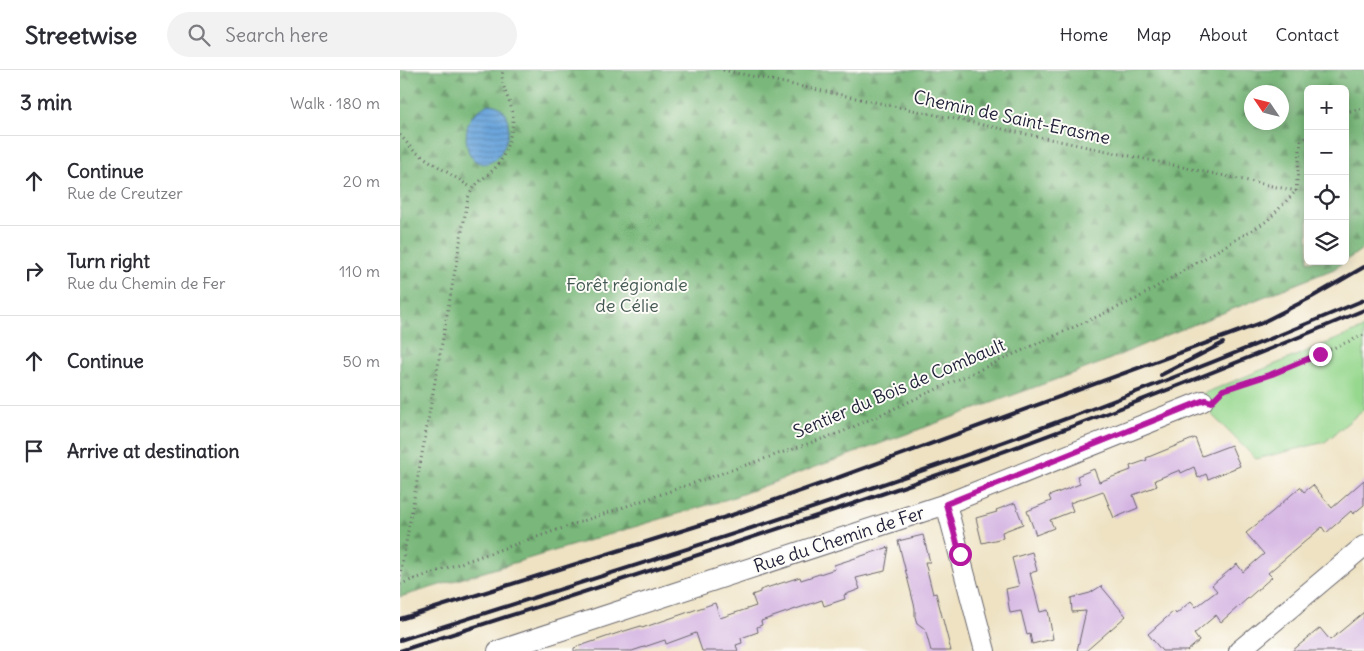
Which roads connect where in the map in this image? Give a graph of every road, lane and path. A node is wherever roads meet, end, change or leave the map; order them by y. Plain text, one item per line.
1 (503, 70) edge
2 (723, 70) edge
3 (1364, 108) edge
4 (1349, 111) edge
5 (400, 135) edge
6 (1304, 139) edge
7 (472, 188) junction
8 (1296, 191) junction
9 (1364, 335) edge
10 (1202, 401) joint
11 (946, 504) junction
12 (1364, 546) edge
13 (400, 576) edge
14 (400, 584) edge
15 (498, 651) edge
16 (984, 651) edge
17 (1239, 651) edge

1 - 7 path
2 - 8 path, Chemin de Saint-Erasme
3 - 4 path
5 - 7 path
6 - 8 path
7 - 13 path
8 - 14 path, Sentier du Bois de Combault
9 - 10 path
10 - 11 street, Rue du Chemin de Fer
11 - 15 street, Rue du Chemin de Fer
11 - 16 street
12 - 17 street

